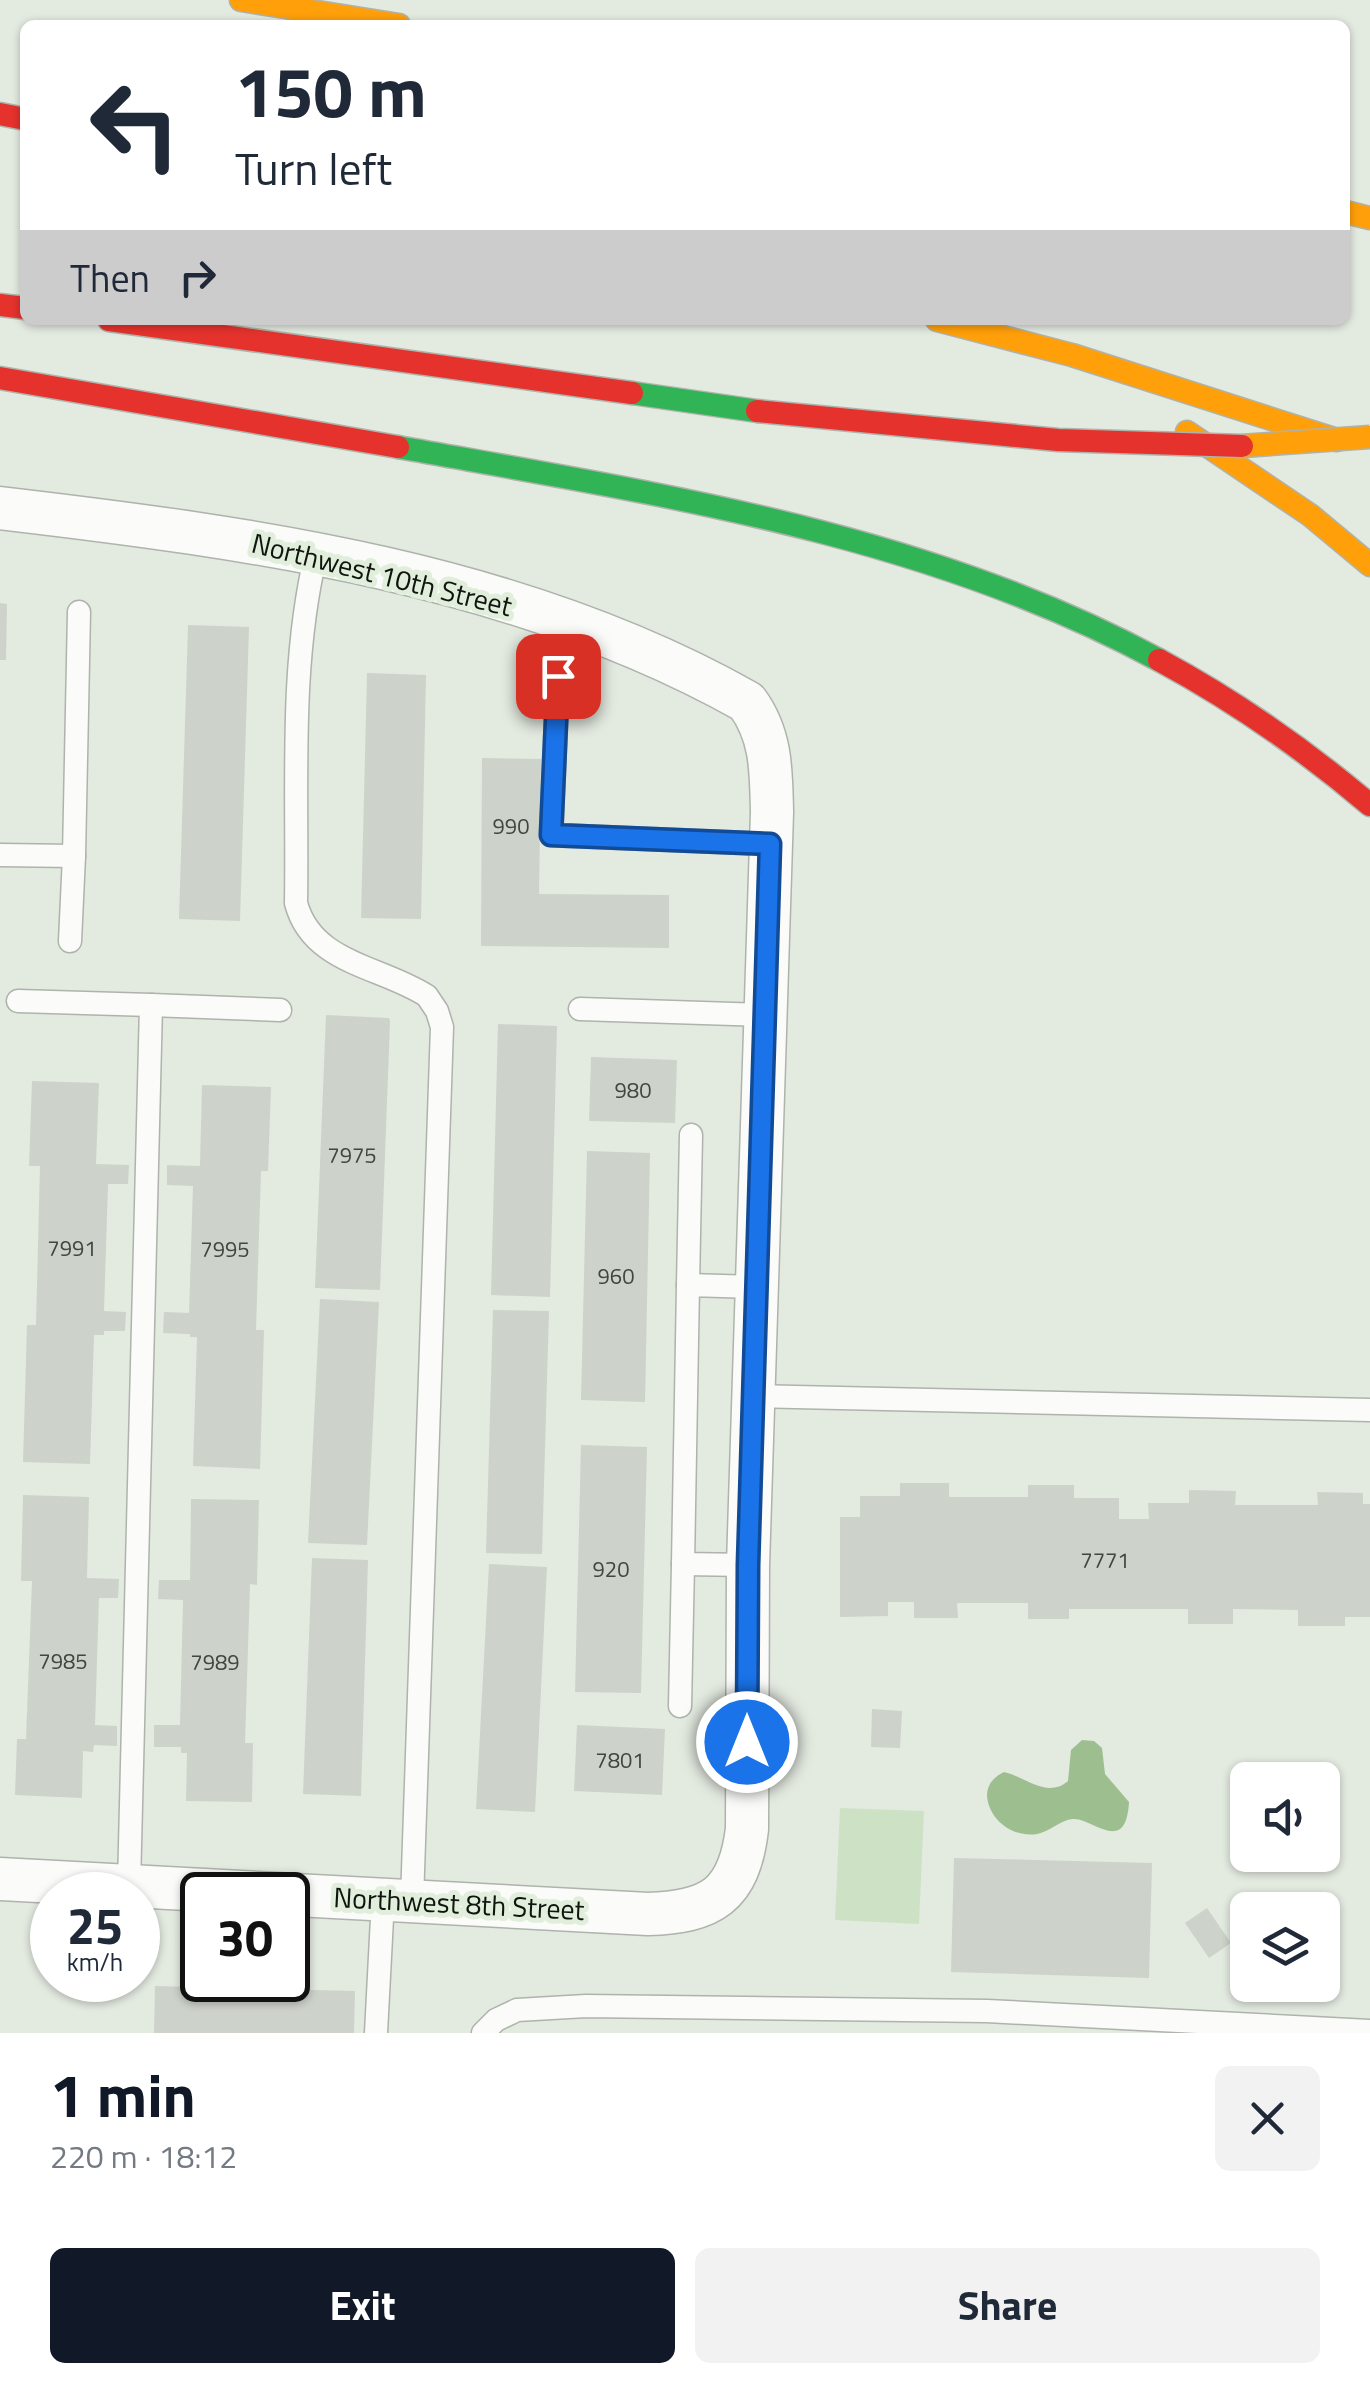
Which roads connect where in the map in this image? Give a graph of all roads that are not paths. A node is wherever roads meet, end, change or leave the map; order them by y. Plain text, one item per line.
1 (241, 0) edge
2 (367, 20) edge
3 (145, 325) edge
4 (957, 325) edge
5 (1072, 355) junction
6 (0, 378) edge
7 (1136, 398) dead end
8 (1168, 419) dead end
9 (1370, 437) edge
10 (1370, 450) edge
11 (0, 508) edge
12 (316, 554) junction
13 (1370, 565) edge
14 (80, 612) dead end
15 (574, 625) junction
16 (1370, 805) edge
17 (770, 844) junction
18 (0, 854) edge
19 (74, 856) junction
20 (70, 941) dead end
21 (18, 1001) dead end
22 (151, 1005) junction
23 (280, 1010) dead end
24 (580, 1010) dead end
25 (765, 1014) junction
26 (690, 1135) dead end
27 (688, 1285) junction
28 (756, 1287) junction
29 (753, 1396) junction
30 (1370, 1410) edge
31 (683, 1564) junction
32 (748, 1565) junction
33 (680, 1706) dead end
34 (128, 1872) edge
35 (0, 1878) edge
36 (30, 1880) edge
37 (160, 1887) edge
38 (398, 1900) junction
39 (712, 2009) junction
40 (987, 2022) edge
41 (1116, 2025) edge
42 (1370, 2031) edge
43 (376, 2033) edge
44 (483, 2033) edge
45 (712, 2033) edge

1 - 2 highway
3 - 9 highway, bridge
4 - 5 highway
5 - 7 highway
5 - 10 highway
6 - 16 highway
8 - 13 highway
11 - 12 street, Northwest 10th Street
12 - 15 street, Northwest 10th Street
12 - 38 lane
14 - 19 lane
15 - 17 street, Northwest 10th Street
15 - 17 lane
17 - 25 street
18 - 19 lane
19 - 20 lane
21 - 22 lane
22 - 23 lane
22 - 34 lane
24 - 25 lane
25 - 28 street
26 - 27 lane
27 - 28 lane
27 - 31 lane
28 - 29 street
29 - 30 lane
29 - 32 street
31 - 32 lane
31 - 33 lane
32 - 38 street, Northwest 8th Street
35 - 36 street, Northwest 8th Street
37 - 38 street, Northwest 8th Street
38 - 43 lane
39 - 40 lane
39 - 44 lane
39 - 45 lane
40 - 41 lane
41 - 42 lane

